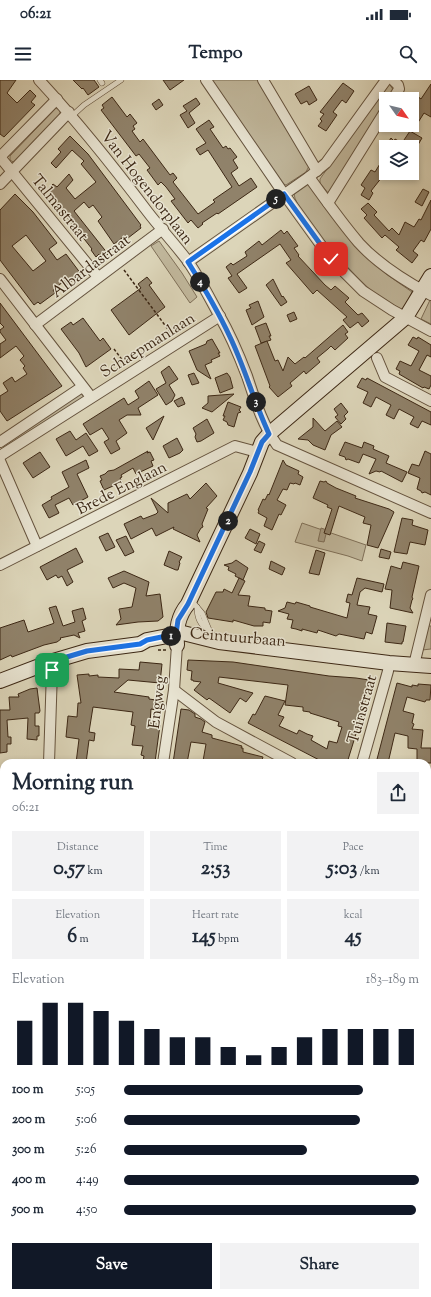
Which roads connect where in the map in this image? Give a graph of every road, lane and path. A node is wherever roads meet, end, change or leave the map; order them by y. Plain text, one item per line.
1 (121, 80) edge
2 (206, 80) edge
3 (263, 80) edge
4 (386, 80) edge
5 (393, 80) edge
6 (44, 83) edge
7 (397, 92) edge
8 (57, 99) junction
9 (70, 114) junction
10 (379, 121) edge
11 (0, 157) edge
12 (12, 171) junction
13 (313, 174) junction
14 (0, 184) edge
15 (284, 194) junction
16 (328, 203) junction
17 (163, 229) junction
18 (118, 262) junction
19 (188, 262) junction
20 (431, 276) edge
21 (98, 277) junction
22 (0, 279) edge
23 (427, 293) edge
24 (220, 316) junction
25 (406, 317) junction
26 (35, 325) junction
27 (431, 331) edge
28 (178, 342) junction
29 (114, 349) dead end
30 (377, 358) dead end
31 (131, 372) junction
32 (82, 387) junction
33 (90, 398) junction
34 (431, 401) edge
35 (269, 434) junction
36 (0, 442) edge
37 (257, 452) junction
38 (0, 456) edge
39 (0, 461) edge
40 (431, 513) edge
41 (37, 546) junction
42 (0, 565) edge
43 (431, 595) edge
44 (192, 603) junction
45 (428, 622) edge
46 (213, 638) junction
47 (181, 641) junction
48 (154, 650) dead end
49 (50, 662) junction
50 (389, 663) junction
51 (414, 665) junction
52 (431, 666) edge
53 (0, 681) edge
54 (174, 690) junction
55 (49, 759) edge
56 (164, 759) edge
57 (285, 759) edge
58 (363, 759) edge

1 - 9 lane
2 - 15 street
3 - 13 street
4 - 13 street
5 - 7 street
6 - 8 street, Van Hogendorplaan
8 - 9 street, Van Hogendorplaan
8 - 11 street
9 - 12 street
9 - 17 street, Van Hogendorplaan
10 - 16 street
11 - 12 street, Talmastraat
12 - 14 street
12 - 21 street, Talmastraat
13 - 15 street
13 - 16 street
15 - 19 street
15 - 25 street
16 - 23 street
17 - 18 street, Albardastraat
17 - 19 street, Van Hogendorplaan
18 - 21 street, Albardastraat
18 - 28 path
19 - 24 street, Van Hogendorplaan
20 - 23 main road
21 - 26 street, Albardastraat
22 - 26 street
23 - 25 main road
24 - 28 street, Schaepmanlaan
24 - 35 street, Van Hogendorplaan
25 - 27 street
25 - 35 main road
26 - 32 street
28 - 31 street, Schaepmanlaan
29 - 31 path
30 - 34 street
31 - 33 street, Schaepmanlaan
32 - 33 street, Schaepmanlaan
32 - 36 street, Schaepmanlaan
33 - 38 street, Schaepmanlaan
35 - 37 main road
35 - 40 street, Van Hogendorplaan
37 - 41 street, Brede Englaan
37 - 44 main road
39 - 41 street
41 - 42 street, Brede Englaan
43 - 45 street
44 - 46 lane
44 - 47 main road
45 - 51 street
46 - 47 main road, Ceintuurbaan
46 - 50 main road, Ceintuurbaan
47 - 48 path, Ceintuurbaan
47 - 49 main road, Ceintuurbaan
47 - 54 street, Engweg
49 - 53 main road, Ceintuurbaan
49 - 55 street
50 - 51 main road, Ceintuurbaan
50 - 58 street, Tuinstraat
51 - 52 main road, Ceintuurbaan
54 - 56 street, Engweg
54 - 57 street

